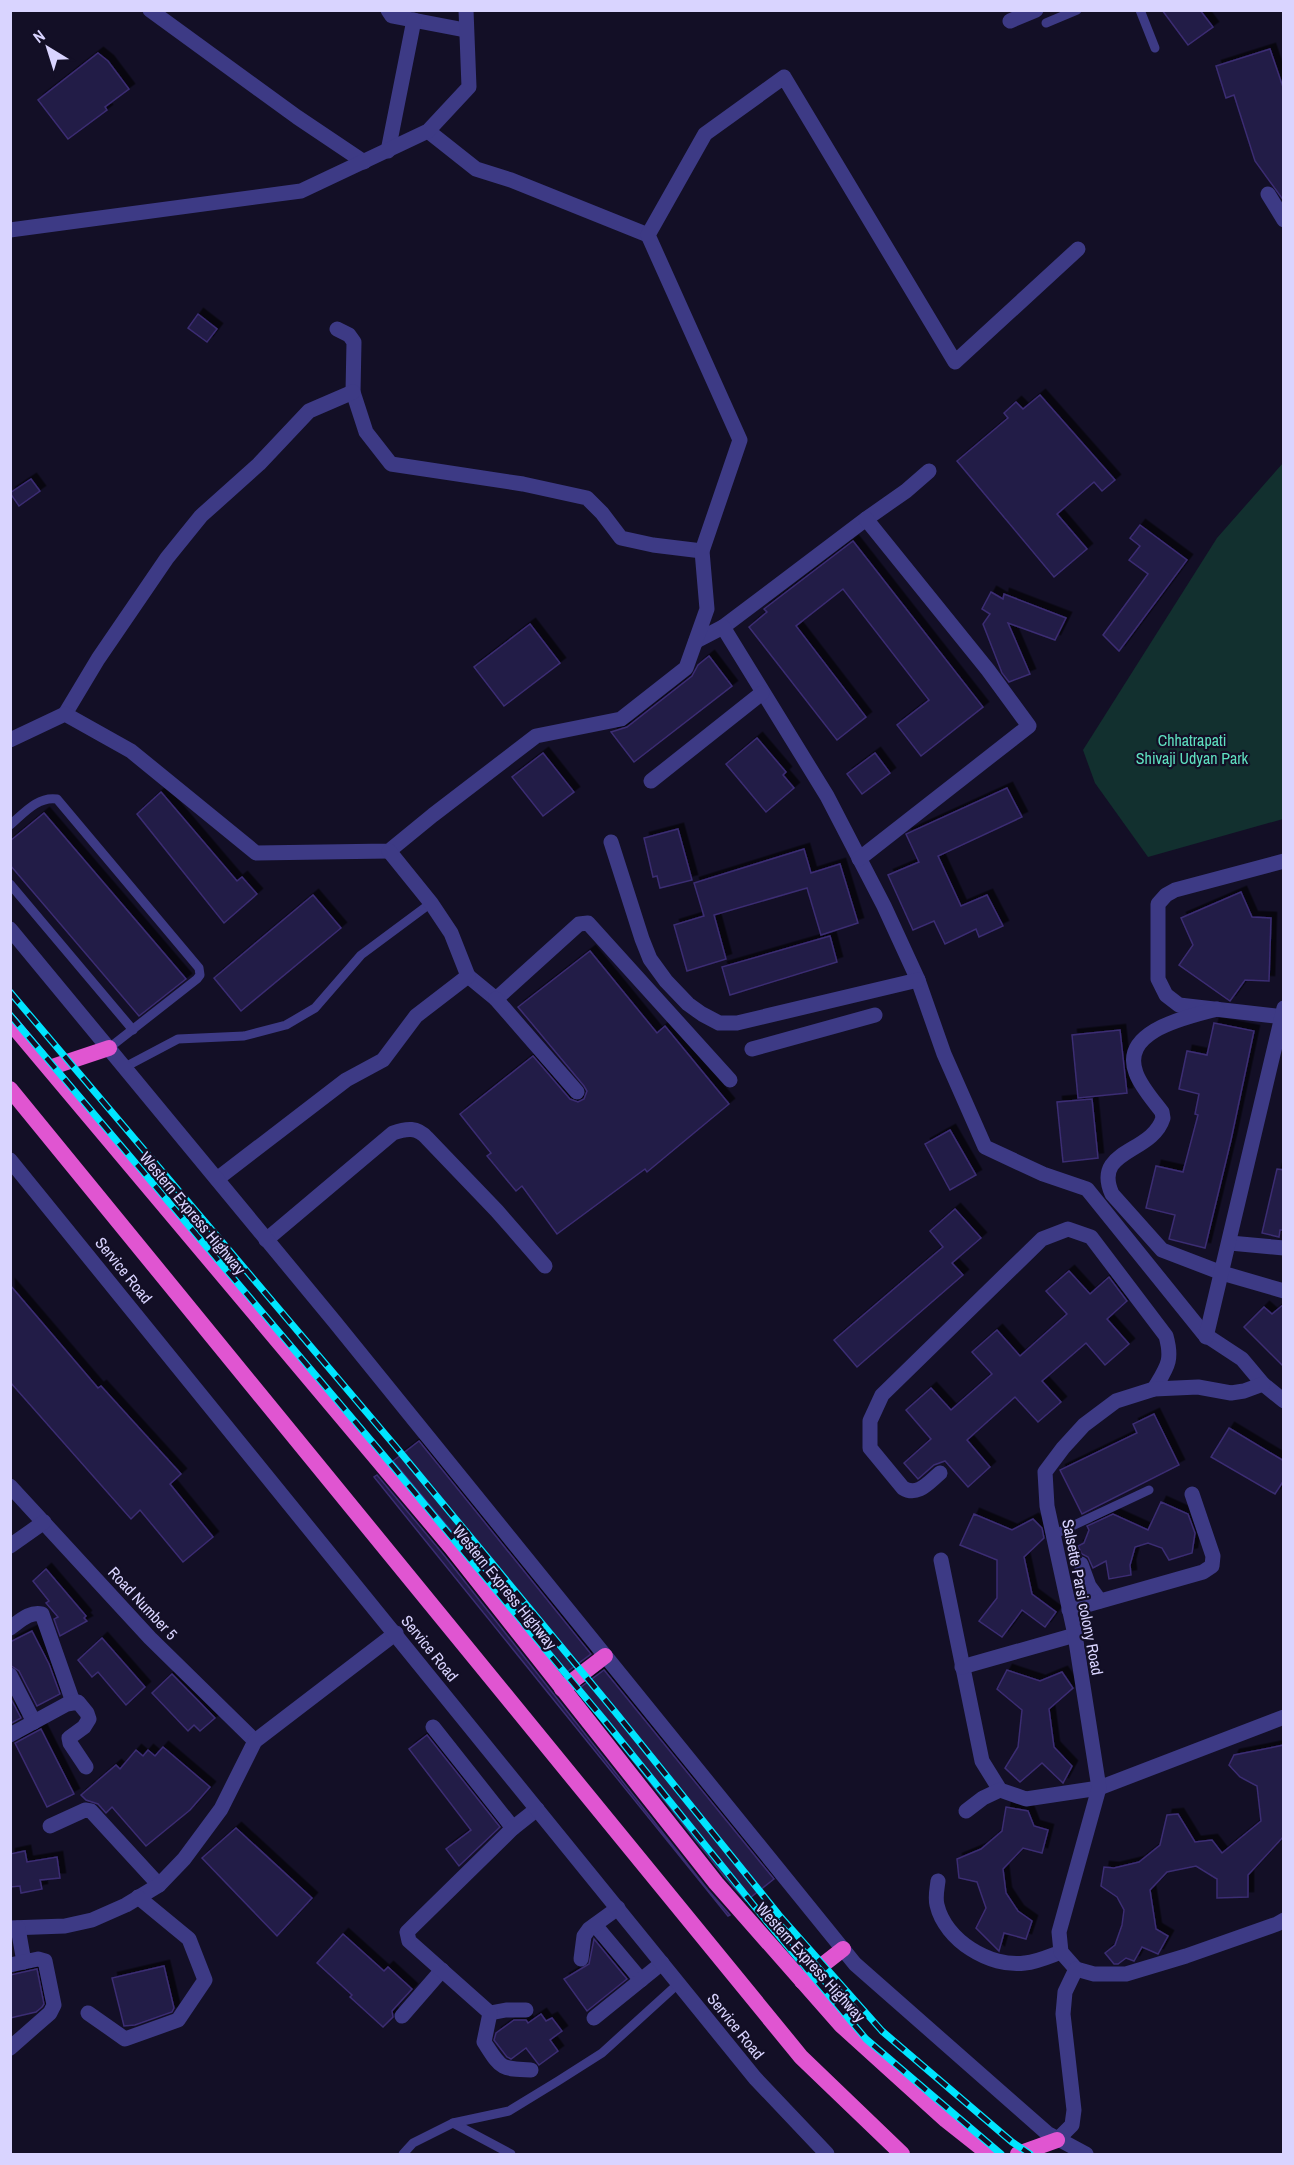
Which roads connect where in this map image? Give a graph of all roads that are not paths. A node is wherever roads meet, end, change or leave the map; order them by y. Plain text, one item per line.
1 (150, 10) edge
2 (388, 10) edge
3 (466, 10) edge
4 (1036, 10) edge
5 (1077, 10) edge
6 (1140, 10) edge
7 (414, 20) junction
8 (1010, 21) dead end
9 (1046, 23) dead end
10 (465, 30) junction
11 (1155, 48) dead end
12 (428, 131) junction
13 (388, 151) junction
14 (364, 162) junction
15 (1269, 195) dead end
16 (1284, 220) edge
17 (10, 230) edge
18 (648, 235) junction
19 (1078, 249) dead end
20 (337, 329) dead end
21 (352, 392) junction
22 (929, 471) dead end
23 (866, 519) junction
24 (702, 551) junction
25 (723, 627) junction
26 (696, 640) junction
27 (762, 693) junction
28 (65, 714) junction
29 (10, 740) edge
30 (651, 781) dead end
31 (10, 825) edge
32 (611, 842) dead end
33 (389, 851) junction
34 (859, 859) junction
35 (1284, 861) edge
36 (10, 884) edge
37 (431, 903) junction
38 (10, 929) edge
39 (468, 976) junction
40 (918, 980) junction
41 (496, 999) junction
42 (804, 1007) junction
43 (1217, 1009) junction
44 (875, 1014) dead end
45 (1282, 1019) edge
46 (10, 1022) edge
47 (133, 1030) junction
48 (811, 1032) junction
49 (109, 1048) junction
50 (752, 1049) dead end
51 (125, 1067) junction
52 (49, 1068) junction
53 (730, 1080) dead end
54 (10, 1089) edge
55 (577, 1092) dead end
56 (10, 1160) edge
57 (217, 1179) junction
58 (266, 1240) junction
59 (1230, 1243) junction
60 (1284, 1248) edge
61 (545, 1266) dead end
62 (1222, 1273) junction
63 (1284, 1291) edge
64 (1206, 1336) junction
65 (1263, 1384) junction
66 (1154, 1389) junction
67 (1284, 1401) edge
68 (940, 1473) dead end
69 (10, 1486) edge
70 (1149, 1490) dead end
71 (1192, 1494) dead end
72 (44, 1522) junction
73 (1053, 1535) junction
74 (10, 1546) edge
75 (941, 1560) dead end
76 (1081, 1564) dead end
77 (1100, 1601) junction
78 (1069, 1610) junction
79 (10, 1628) edge
80 (396, 1633) junction
81 (1075, 1635) junction
82 (605, 1656) junction
83 (962, 1667) junction
84 (10, 1675) edge
85 (562, 1689) junction
86 (72, 1702) junction
87 (1284, 1718) edge
88 (34, 1722) junction
89 (433, 1727) dead end
90 (10, 1735) edge
91 (255, 1741) junction
92 (86, 1767) dead end
93 (1099, 1788) junction
94 (1000, 1790) junction
95 (537, 1809) junction
96 (966, 1811) dead end
97 (50, 1826) dead end
98 (513, 1828) junction
99 (938, 1881) dead end
100 (159, 1885) junction
101 (138, 1897) junction
102 (618, 1908) junction
103 (1284, 1920) edge
104 (595, 1925) junction
105 (14, 1928) edge
106 (843, 1949) junction
107 (1061, 1952) junction
108 (581, 1959) dead end
109 (17, 1963) edge
110 (662, 1963) junction
111 (1076, 1969) junction
112 (442, 1970) junction
113 (641, 1980) junction
114 (802, 1981) junction
115 (679, 1983) junction
116 (526, 2010) dead end
117 (88, 2013) dead end
118 (490, 2013) junction
119 (402, 2016) dead end
120 (594, 2018) dead end
121 (10, 2048) edge
122 (531, 2070) dead end
123 (453, 2123) junction
124 (1057, 2140) junction
125 (403, 2154) edge
126 (511, 2154) edge
127 (827, 2154) edge
128 (902, 2154) edge
129 (989, 2154) edge
130 (1018, 2154) edge
131 (1086, 2154) edge

1 - 14 street
2 - 7 street
3 - 10 street
4 - 8 street
5 - 9 lane
6 - 11 lane
7 - 10 street
7 - 13 street
10 - 12 street
12 - 13 street
12 - 18 street
13 - 14 street
14 - 17 street
15 - 16 street
18 - 19 street
18 - 24 street
20 - 21 street
21 - 24 street
21 - 28 street
22 - 23 street
23 - 25 street
23 - 34 street
24 - 26 street
25 - 26 street
25 - 27 street
26 - 33 street
27 - 30 street
27 - 34 street
28 - 29 street
28 - 33 street
31 - 47 lane
32 - 42 street
33 - 37 street
34 - 40 street
35 - 43 street
36 - 47 lane
37 - 39 street
37 - 51 lane
38 - 49 street
39 - 41 street
39 - 57 street
40 - 42 street
40 - 64 street
41 - 53 street
41 - 55 street
42 - 48 street
43 - 45 street
43 - 62 street
44 - 48 street
45 - 59 street
46 - 52 highway, Western Express Highway
47 - 49 lane
48 - 50 street
49 - 51 street
49 - 52 highway
51 - 57 street
52 - 85 highway, Western Express Highway
54 - 128 highway
56 - 80 street, Service Road
57 - 58 street
58 - 61 street
58 - 82 street
59 - 60 street
59 - 62 street
62 - 63 street
62 - 64 street
64 - 65 street
65 - 66 street, Salsette Parsi colony Road
65 - 67 street
66 - 68 street
66 - 73 street, Salsette Parsi colony Road
69 - 72 street, Road Number 5
70 - 73 lane
71 - 77 street
72 - 74 street
72 - 91 street, Road Number 5
73 - 78 street, Salsette Parsi colony Road
75 - 83 street
76 - 77 street
77 - 78 street
78 - 81 street, Salsette Parsi colony Road
79 - 86 street
80 - 91 street
80 - 95 street, Service Road
81 - 83 street
81 - 93 street, Salsette Parsi colony Road
82 - 85 highway
82 - 106 street
83 - 94 street
84 - 88 street
85 - 114 highway, Western Express Highway
86 - 88 street
86 - 92 street
87 - 93 street
88 - 90 street
89 - 98 street
91 - 100 street
93 - 94 street
93 - 107 street, Salsette Parsi colony Road
94 - 96 street
95 - 98 street
95 - 102 street, Service Road
97 - 100 street
98 - 112 street
99 - 107 street
100 - 101 street
101 - 105 street
101 - 117 street
102 - 104 street
102 - 110 street, Service Road
103 - 111 street
104 - 108 street
104 - 113 street
105 - 109 street
106 - 114 highway
106 - 124 street
107 - 111 street
109 - 121 street
110 - 113 street
110 - 115 street, Service Road
111 - 124 street
112 - 118 street
112 - 119 street
113 - 120 street
114 - 129 highway, Western Express Highway
115 - 123 lane
115 - 127 street, Service Road
116 - 118 street
118 - 122 street
123 - 125 lane
123 - 126 lane
124 - 130 highway
124 - 131 street

